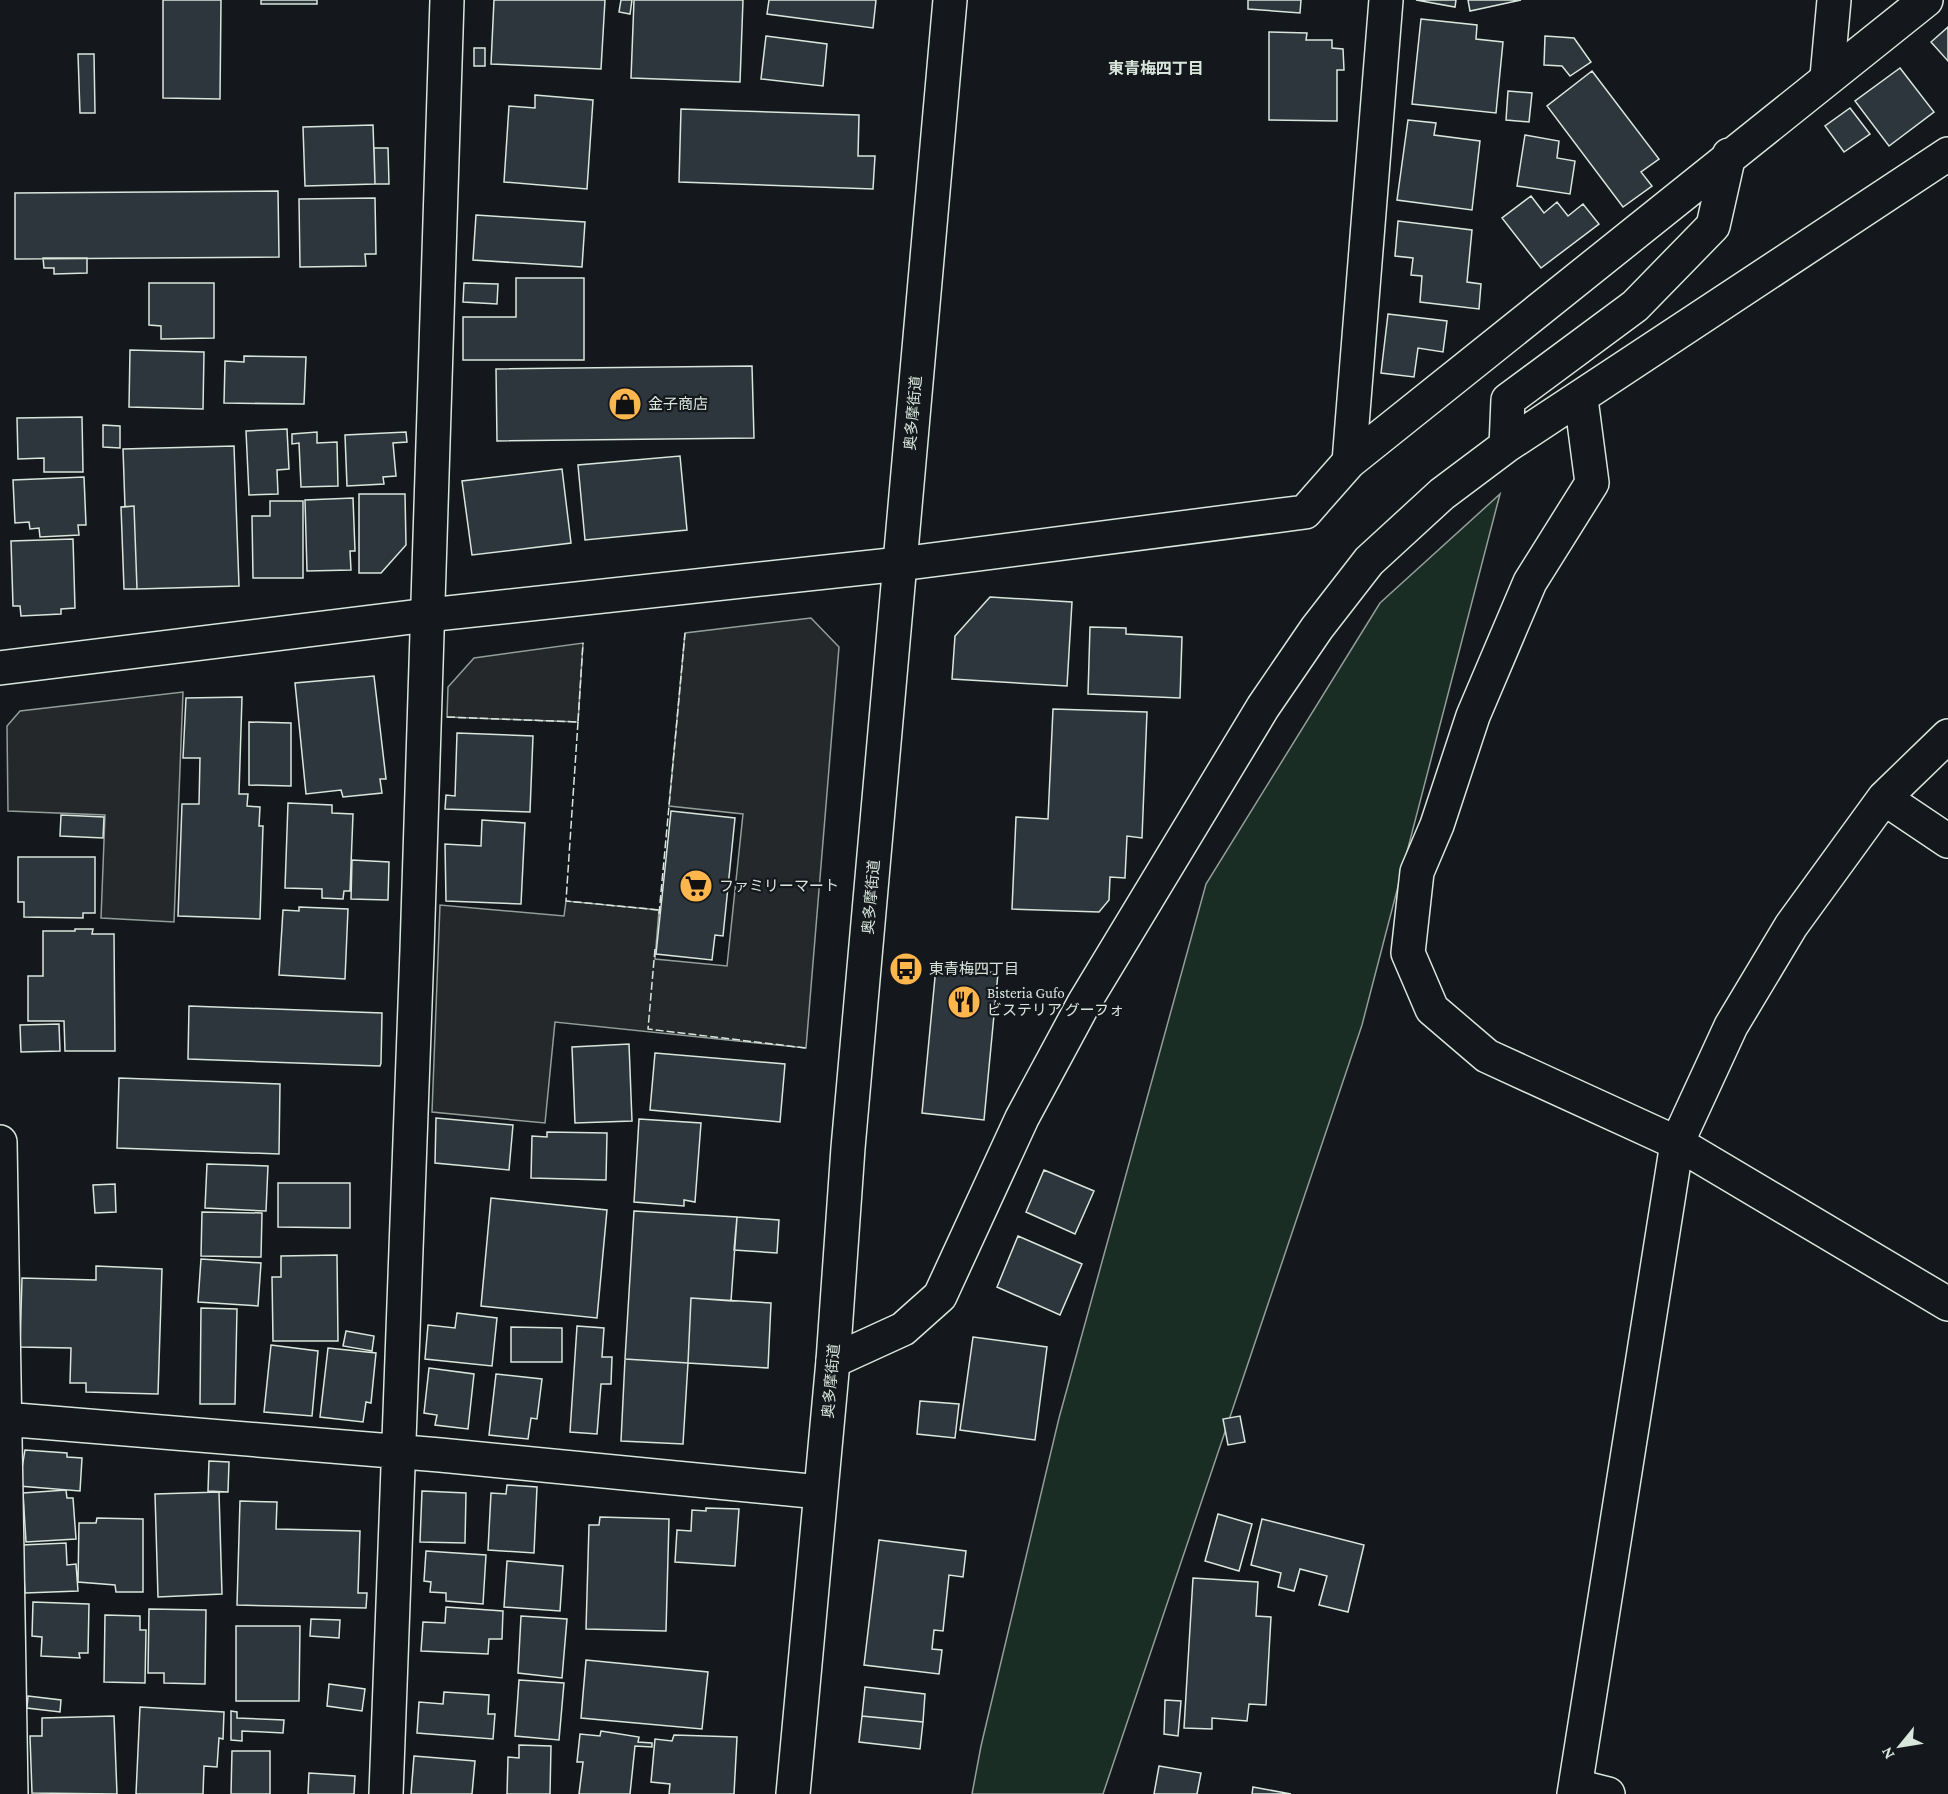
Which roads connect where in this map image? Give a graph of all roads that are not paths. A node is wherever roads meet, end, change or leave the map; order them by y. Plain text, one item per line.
1 (447, 0) edge
2 (950, 0) edge
3 (1386, 0) edge
4 (1834, 0) edge
5 (1926, 0) edge
6 (1827, 77) junction
7 (1948, 154) edge
8 (1729, 155) junction
9 (1581, 399) junction
10 (1506, 446) junction
11 (1349, 462) junction
12 (900, 564) junction
13 (428, 615) junction
14 (0, 668) edge
15 (1948, 736) edge
16 (1884, 798) junction
17 (1948, 841) edge
18 (0, 1142) edge
19 (1677, 1143) junction
20 (1948, 1304) edge
21 (833, 1361) junction
22 (4, 1419) junction
23 (398, 1454) junction
24 (820, 1492) junction
25 (1575, 1790) edge
26 (11, 1794) edge
27 (386, 1794) edge
28 (793, 1794) edge
29 (1608, 1794) edge

1 - 13 street
2 - 12 street, 奥多摩街道
3 - 11 street
4 - 6 street
5 - 6 street
6 - 8 street
7 - 9 street
8 - 10 street
8 - 11 street
9 - 10 street
9 - 19 street
10 - 21 street
11 - 12 street
12 - 13 street
12 - 21 street, 奥多摩街道
13 - 14 street
13 - 23 street
15 - 16 street
16 - 17 street
16 - 19 street
18 - 22 street
19 - 20 street
19 - 25 street
21 - 24 street, 奥多摩街道
22 - 23 street
22 - 26 street
23 - 24 street
23 - 27 street
24 - 28 street, 奥多摩街道
25 - 29 street

